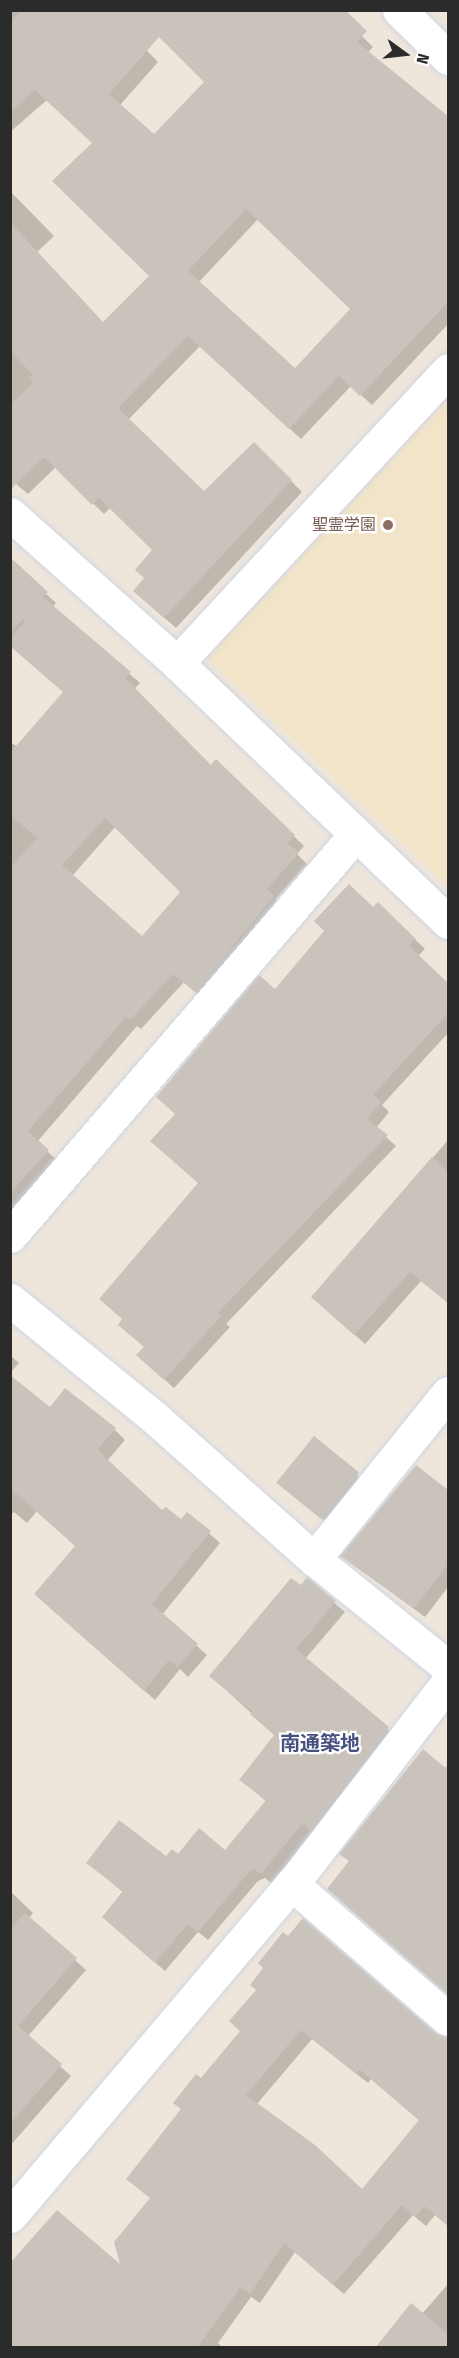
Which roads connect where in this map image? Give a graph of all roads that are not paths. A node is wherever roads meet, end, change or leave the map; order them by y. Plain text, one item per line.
1 (399, 10) edge
2 (448, 58) edge
3 (448, 370) edge
4 (10, 514) edge
5 (177, 663) junction
6 (355, 835) junction
7 (448, 922) edge
8 (10, 1236) edge
9 (10, 1300) edge
10 (448, 1393) edge
11 (314, 1559) junction
12 (448, 1666) edge
13 (448, 1682) edge
14 (292, 1884) junction
15 (448, 2019) edge
16 (10, 2216) edge

1 - 2 street
3 - 5 street
4 - 5 street
5 - 6 street
6 - 7 street
6 - 8 street
9 - 11 street
10 - 11 street
11 - 12 street
13 - 14 street
14 - 15 street
14 - 16 street

